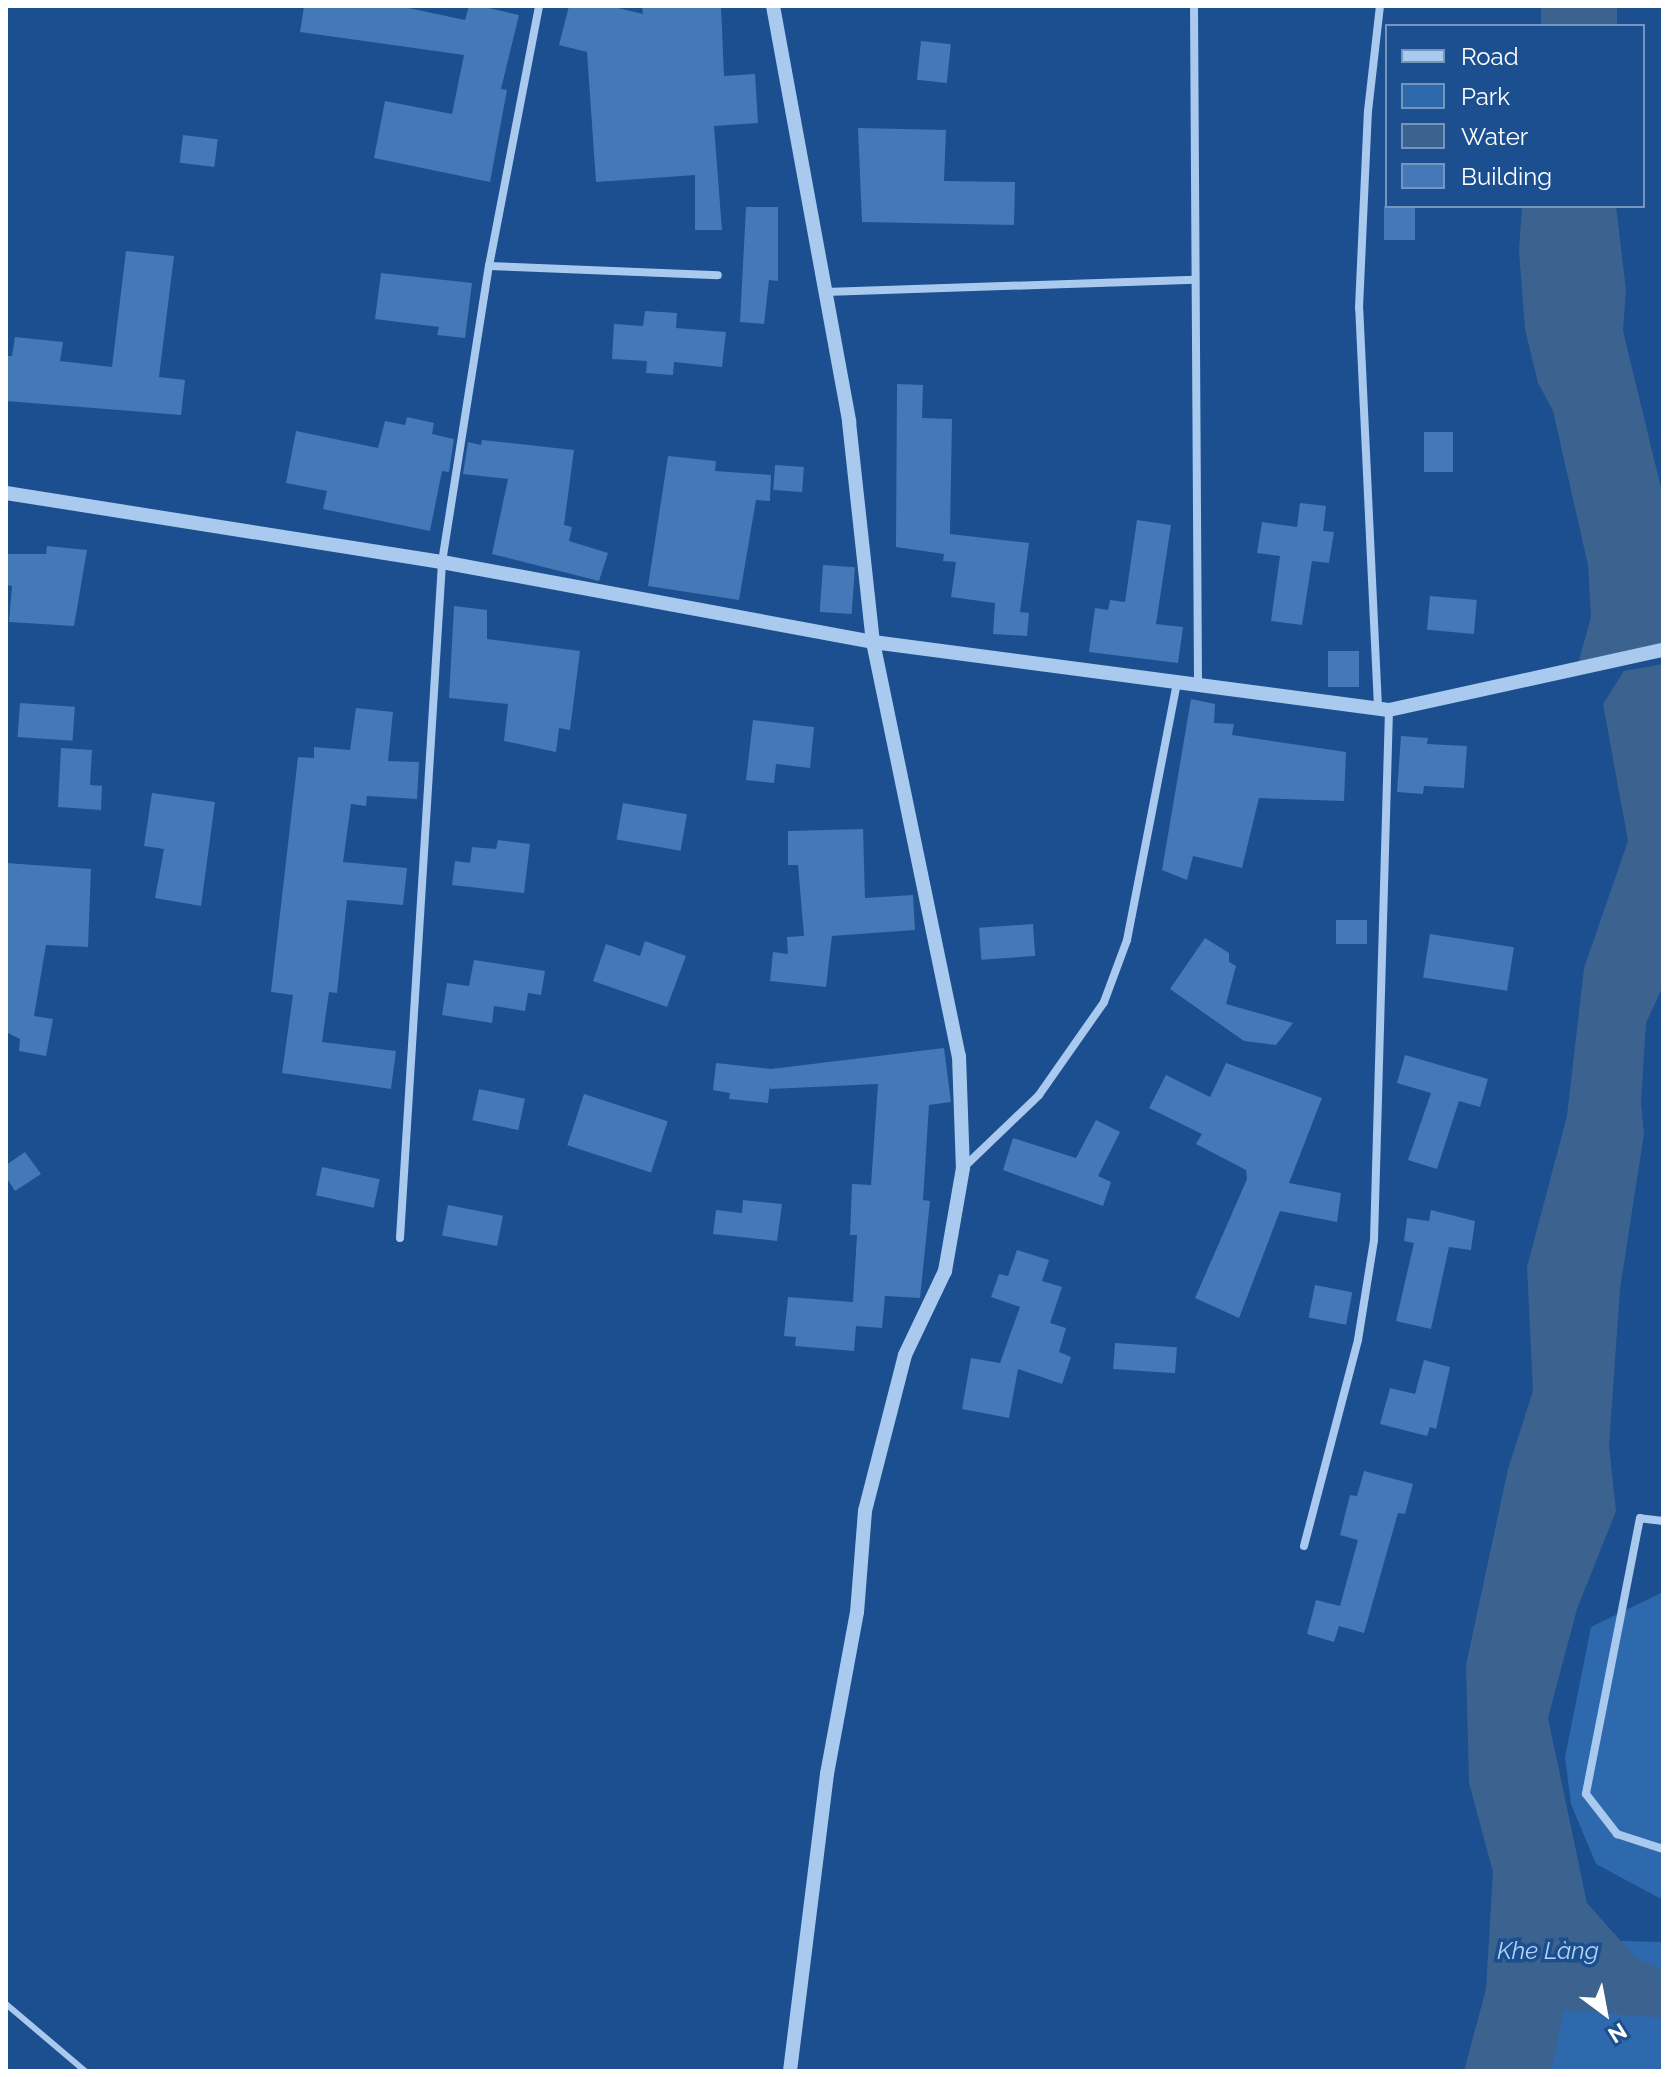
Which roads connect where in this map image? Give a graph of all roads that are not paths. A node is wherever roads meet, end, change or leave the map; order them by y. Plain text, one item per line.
1 (539, 6) edge
2 (773, 6) edge
3 (1194, 6) edge
4 (1380, 6) edge
5 (489, 266) junction
6 (718, 275) dead end
7 (1195, 280) junction
8 (825, 292) junction
9 (6, 493) edge
10 (442, 562) junction
11 (873, 642) junction
12 (1663, 650) edge
13 (1178, 681) junction
14 (1198, 683) junction
15 (1384, 708) junction
16 (963, 1168) junction
17 (400, 1238) dead end
18 (1663, 1521) edge
19 (1304, 1546) dead end
20 (1663, 1849) edge
21 (6, 2004) edge
22 (85, 2071) edge
23 (790, 2071) edge

1 - 5 street
2 - 8 street
3 - 7 street
4 - 15 street
5 - 6 street
5 - 10 street
7 - 8 street
7 - 14 street
8 - 11 street
9 - 10 street
10 - 11 street
10 - 17 street
11 - 13 street
11 - 16 street
12 - 15 street
13 - 14 street
13 - 16 street
14 - 15 street
15 - 19 street
16 - 23 street
18 - 20 street
21 - 22 lane

